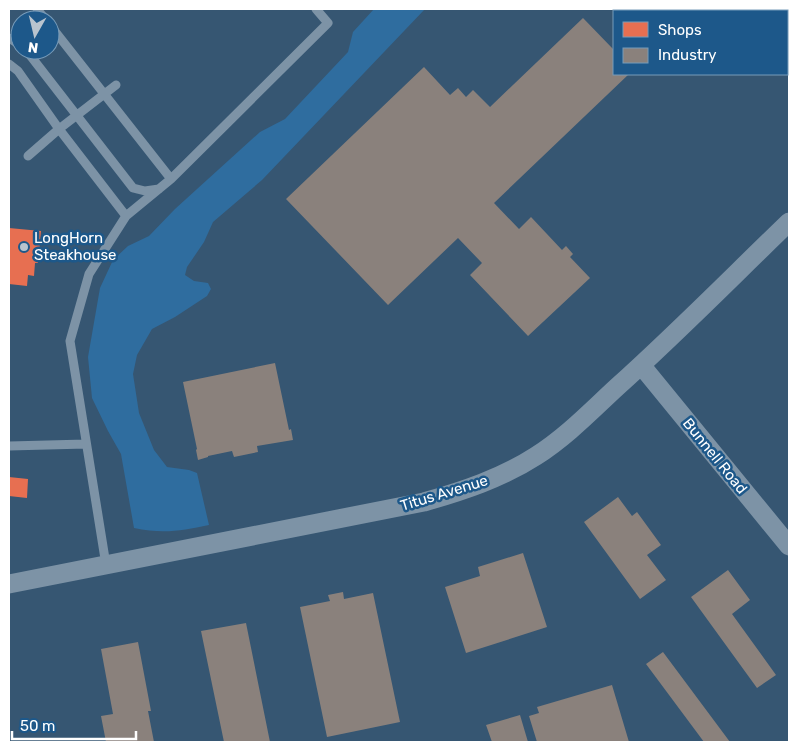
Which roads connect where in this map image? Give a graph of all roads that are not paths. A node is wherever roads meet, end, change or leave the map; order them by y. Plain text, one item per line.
1 (316, 9) edge
2 (60, 39) edge
3 (34, 60) edge
4 (9, 64) edge
5 (116, 85) dead end
6 (104, 94) junction
7 (76, 115) junction
8 (59, 128) junction
9 (28, 156) dead end
10 (171, 179) junction
11 (160, 189) junction
12 (126, 216) junction
13 (789, 222) edge
14 (641, 365) junction
15 (86, 444) junction
16 (9, 446) edge
17 (789, 546) edge
18 (106, 565) junction
19 (9, 584) edge

1 - 10 lane
2 - 6 lane
3 - 7 lane
4 - 8 lane
5 - 6 lane
6 - 7 lane
6 - 10 lane
7 - 8 lane
7 - 11 lane
8 - 9 lane
8 - 12 lane
10 - 11 lane
11 - 12 lane
12 - 15 lane
13 - 14 street, Titus Avenue
14 - 17 street, Bunnell Road
14 - 18 street, Titus Avenue
15 - 16 lane
15 - 18 lane
18 - 19 street, Titus Avenue

